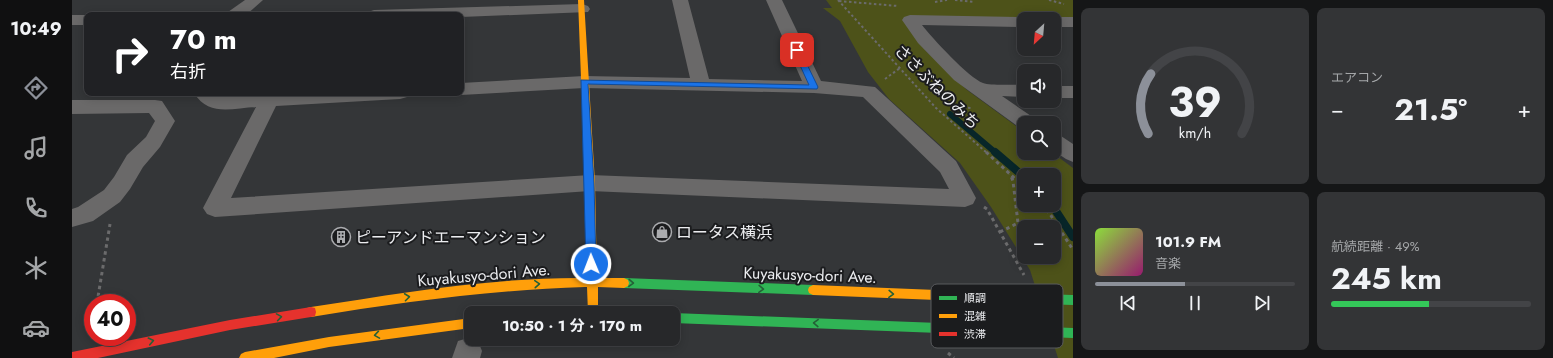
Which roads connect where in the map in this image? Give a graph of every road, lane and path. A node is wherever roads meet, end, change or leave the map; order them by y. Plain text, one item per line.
1 (255, 0) edge
2 (680, 0) edge
3 (774, 0) edge
4 (839, 0) edge
5 (947, 0) edge
6 (931, 2) dead end
7 (581, 4) edge
8 (902, 6) dead end
9 (240, 12) edge
10 (430, 12) edge
11 (72, 20) edge
12 (84, 20) edge
13 (1017, 22) edge
14 (1061, 22) edge
15 (1073, 22) edge
16 (584, 82) junction
17 (701, 85) junction
18 (814, 87) junction
19 (464, 89) edge
20 (980, 89) junction
21 (1017, 91) edge
22 (1061, 92) edge
23 (1073, 92) edge
24 (206, 96) edge
25 (351, 96) edge
26 (269, 101) junction
27 (72, 107) edge
28 (1017, 116) edge
29 (1061, 146) edge
30 (1073, 154) edge
31 (1010, 173) junction
32 (1017, 180) edge
33 (590, 183) junction
34 (112, 196) junction
35 (965, 198) junction
36 (1048, 212) edge
37 (72, 218) edge
38 (1000, 232) junction
39 (1073, 250) edge
40 (1026, 277) dead end
41 (592, 282) junction
42 (98, 294) edge
43 (931, 295) edge
44 (1063, 300) edge
45 (1073, 300) edge
46 (593, 306) edge
47 (680, 318) edge
48 (464, 324) edge
49 (931, 328) edge
50 (1063, 333) edge
51 (1073, 333) edge
52 (947, 352) dead end
53 (72, 358) edge
54 (245, 358) edge
55 (954, 358) edge

1 - 9 street
2 - 17 street
3 - 18 street
4 - 8 path
4 - 31 path, ささぶねのみち
5 - 6 path
7 - 10 street
7 - 16 street
11 - 12 street
13 - 20 street
14 - 15 street
16 - 17 street
16 - 19 street
16 - 33 street
17 - 18 street
18 - 35 street
20 - 21 street
20 - 28 street
22 - 23 street
24 - 26 street
25 - 26 street
26 - 33 street
27 - 34 street
29 - 30 street
31 - 32 path, ささぶねのみち
31 - 38 path
33 - 35 street
33 - 41 street
34 - 37 street
34 - 42 path
35 - 38 path
36 - 39 path
38 - 40 path
41 -> 43 street, Kuyakusyo-dori Ave.
41 - 46 street
53 -> 41 street, Kuyakusyo-dori Ave.
44 -> 45 street, Kuyakusyo-dori Ave.
49 -> 47 street
48 -> 54 street
51 -> 50 street
52 - 55 path

